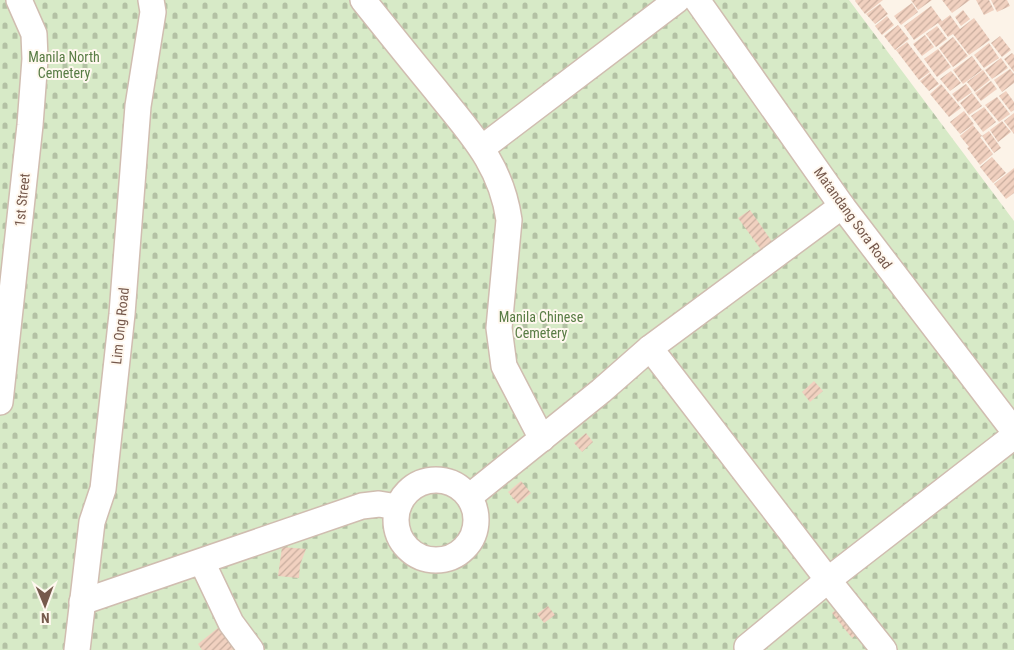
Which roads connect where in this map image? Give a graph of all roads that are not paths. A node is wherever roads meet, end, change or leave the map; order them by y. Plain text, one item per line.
1 (19, 0) edge
2 (151, 0) edge
3 (363, 0) edge
4 (677, 0) edge
5 (697, 0) edge
6 (482, 148) junction
7 (842, 206) junction
8 (650, 348) junction
9 (0, 402) edge
10 (1014, 431) edge
11 (1014, 436) edge
12 (542, 439) junction
13 (470, 497) junction
14 (397, 507) junction
15 (202, 562) junction
16 (828, 580) junction
17 (82, 602) junction
18 (747, 647) dead end
19 (77, 650) edge
20 (251, 650) edge
21 (884, 650) edge

1 - 9 lane, 1st Street
2 - 17 lane, Lim Ong Road
3 - 6 lane
4 - 6 lane
5 - 7 lane, Matandang Sora Road
6 - 12 lane
7 - 8 lane
7 - 10 lane, Matandang Sora Road
8 - 12 lane
8 - 16 lane
11 - 16 lane
12 - 13 lane
13 - 14 lane
13 - 14 lane
14 - 15 lane
15 - 17 lane
15 - 20 lane
16 - 18 lane
16 - 21 lane
17 - 19 lane, Lim Ong Road

